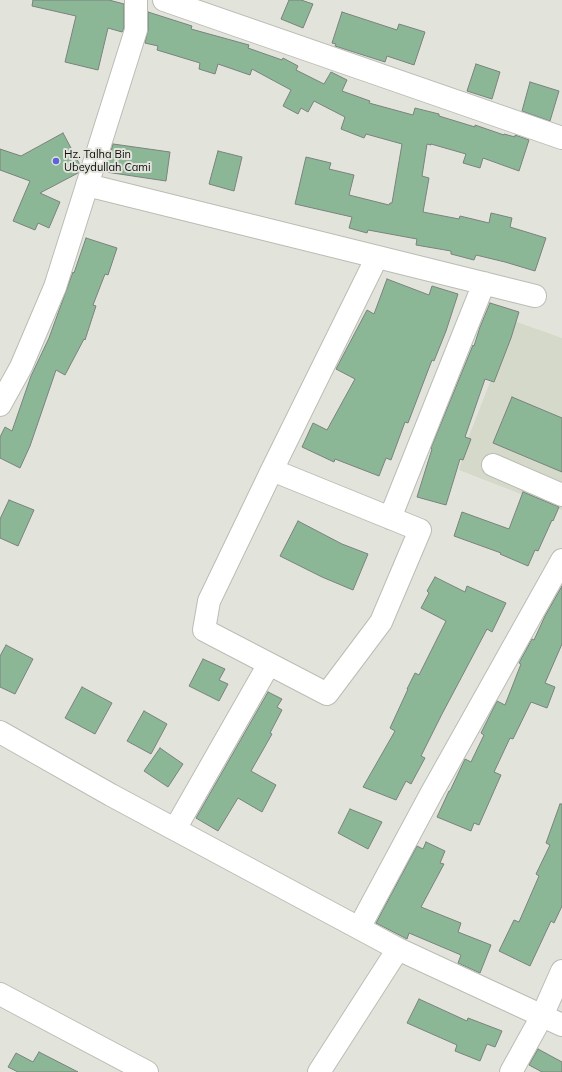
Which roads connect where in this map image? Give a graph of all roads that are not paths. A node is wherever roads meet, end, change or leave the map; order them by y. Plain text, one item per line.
1 (136, 0) edge
2 (164, 0) edge
3 (562, 138) edge
4 (87, 185) junction
5 (377, 257) junction
6 (484, 283) junction
7 (535, 296) dead end
8 (0, 405) edge
9 (493, 465) dead end
10 (272, 470) junction
11 (562, 495) edge
12 (390, 518) junction
13 (562, 559) edge
14 (269, 664) junction
15 (0, 732) edge
16 (175, 829) junction
17 (359, 928) junction
18 (398, 949) junction
19 (562, 971) edge
20 (0, 994) edge
21 (542, 1016) junction
22 (562, 1025) edge
23 (147, 1072) edge
24 (319, 1072) edge
25 (510, 1072) edge

1 - 4 street
2 - 3 street
4 - 5 street
4 - 8 street
5 - 6 street
5 - 10 street
6 - 7 street
6 - 12 street
9 - 11 street
10 - 12 street
10 - 14 street
12 - 14 street
13 - 17 street
14 - 16 street
15 - 16 street
16 - 17 street
17 - 18 street
18 - 21 street
18 - 24 street
19 - 21 street
20 - 23 street
21 - 22 street
21 - 25 street

